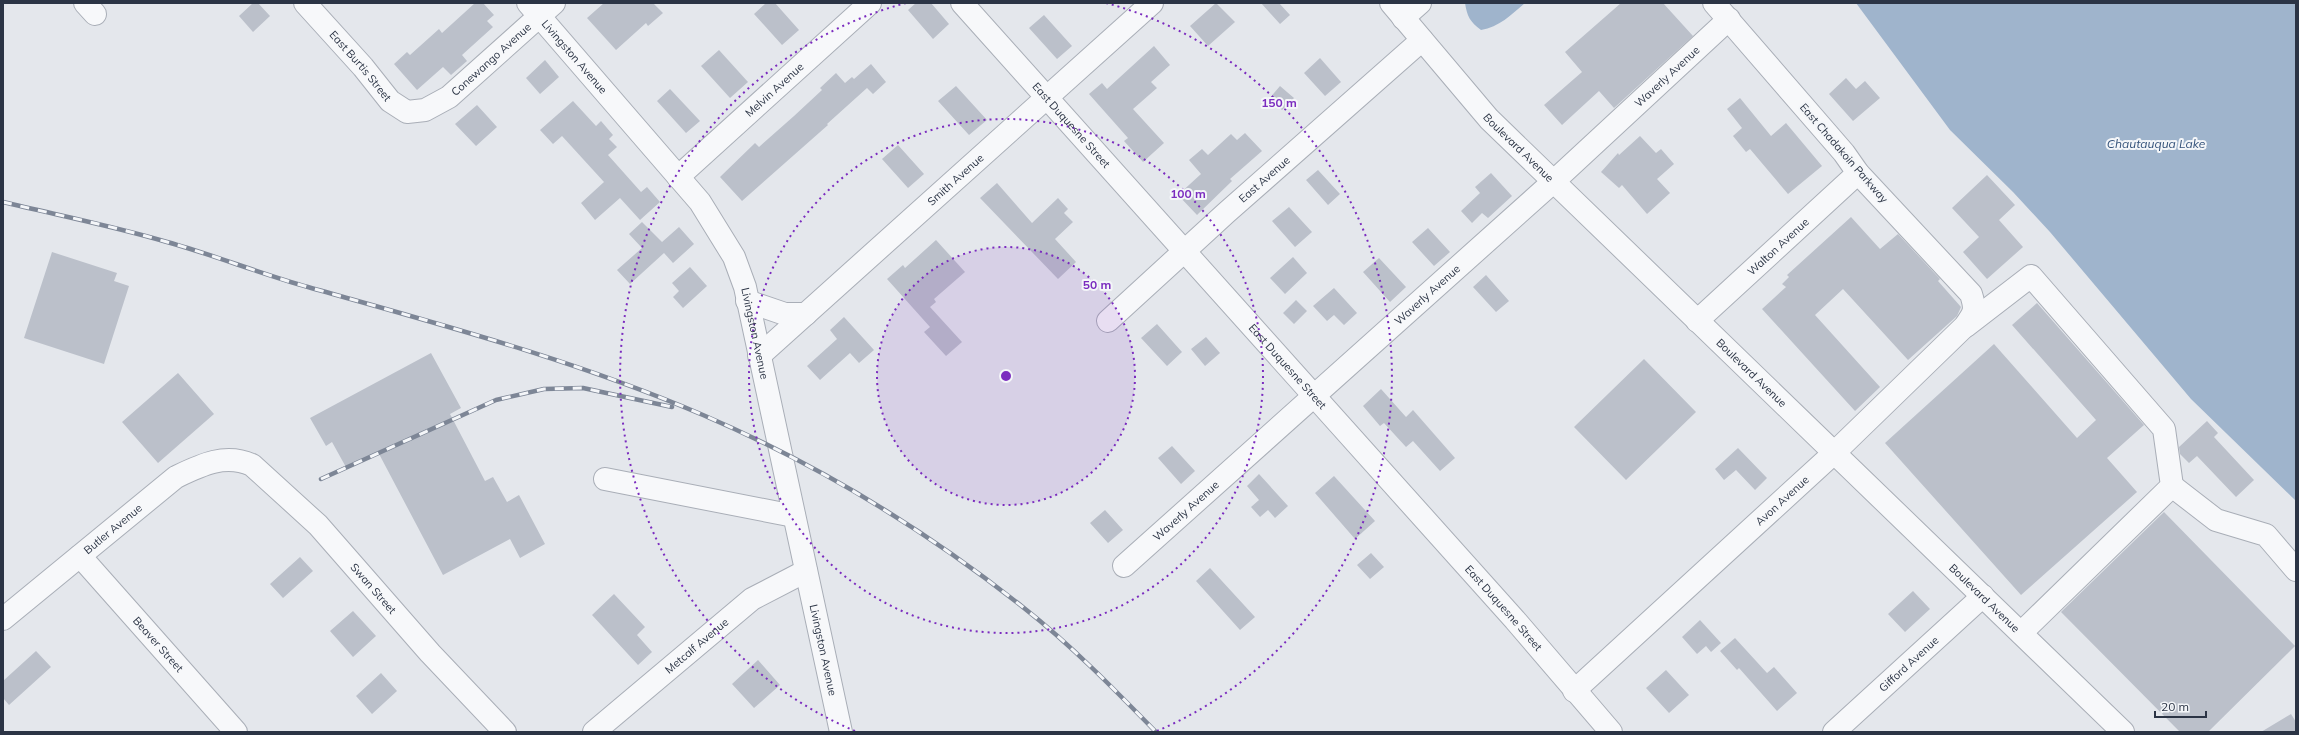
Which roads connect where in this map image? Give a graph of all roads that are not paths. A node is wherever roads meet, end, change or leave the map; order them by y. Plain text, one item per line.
1 (305, 3) edge
2 (870, 3) edge
3 (962, 3) edge
4 (1152, 3) edge
5 (1420, 3) edge
6 (1714, 3) edge
7 (540, 7) edge
8 (1397, 11) edge
9 (1729, 19) junction
10 (1422, 40) junction
11 (1046, 97) junction
12 (426, 110) joint
13 (1858, 173) junction
14 (678, 177) junction
15 (1553, 182) junction
16 (1185, 252) junction
17 (747, 301) junction
18 (1974, 301) joint
19 (806, 314) junction
20 (1108, 321) dead end
21 (1697, 321) junction
22 (1966, 326) junction
23 (759, 356) junction
24 (1315, 396) junction
25 (1834, 453) junction
26 (232, 459) joint
27 (605, 479) dead end
28 (2172, 486) junction
29 (794, 516) junction
30 (80, 556) junction
31 (1124, 566) dead end
32 (2296, 570) edge
33 (806, 571) junction
34 (1983, 596) junction
35 (3, 619) edge
36 (2021, 633) junction
37 (1574, 691) junction
38 (236, 732) edge
39 (505, 732) edge
40 (594, 732) edge
41 (841, 732) edge
42 (1611, 732) edge
43 (1834, 732) edge
44 (2123, 732) edge

1 - 12 street, East Burtis Street
2 - 14 street, Melvin Avenue
3 - 11 street, East Duquesne Street
4 - 11 street, Smith Avenue
5 - 8 street
6 - 9 street, East Chadakoin Parkway
7 - 12 street, Conewango Avenue
7 - 14 street, Livingston Avenue
8 - 10 street, Boulevard Avenue
9 - 13 street, East Chadakoin Parkway
9 - 15 street, Waverly Avenue
10 - 15 street, Boulevard Avenue
10 - 16 street, East Avenue
11 - 16 street, East Duquesne Street
11 - 19 street, Smith Avenue
13 - 18 street, East Chadakoin Parkway
13 - 21 street, Walton Avenue
14 - 17 street, Livingston Avenue
15 - 21 street, Boulevard Avenue
15 - 24 street, Waverly Avenue
16 - 20 street, East Avenue
16 - 24 street, East Duquesne Street
17 - 19 street
17 - 23 street, Livingston Avenue
18 - 22 street, Avon Avenue
19 - 23 street, Smith Avenue
21 - 25 street, Boulevard Avenue
22 - 25 street, Avon Avenue
22 - 28 street
23 - 29 street, Livingston Avenue
24 - 31 street, Waverly Avenue
24 - 37 street, East Duquesne Street
25 - 34 street, Boulevard Avenue
25 - 37 street, Avon Avenue
26 - 30 street, Butler Avenue
26 - 39 street, Swan Street
27 - 29 street
28 - 32 street
28 - 36 street
29 - 33 street, Livingston Avenue
30 - 35 street, Butler Avenue
30 - 38 street, Beaver Street
33 - 40 street, Metcalf Avenue
33 - 41 street, Livingston Avenue
34 - 36 street, Boulevard Avenue
34 - 43 street, Gifford Avenue
36 - 44 street, Boulevard Avenue
37 - 42 street, East Duquesne Street

